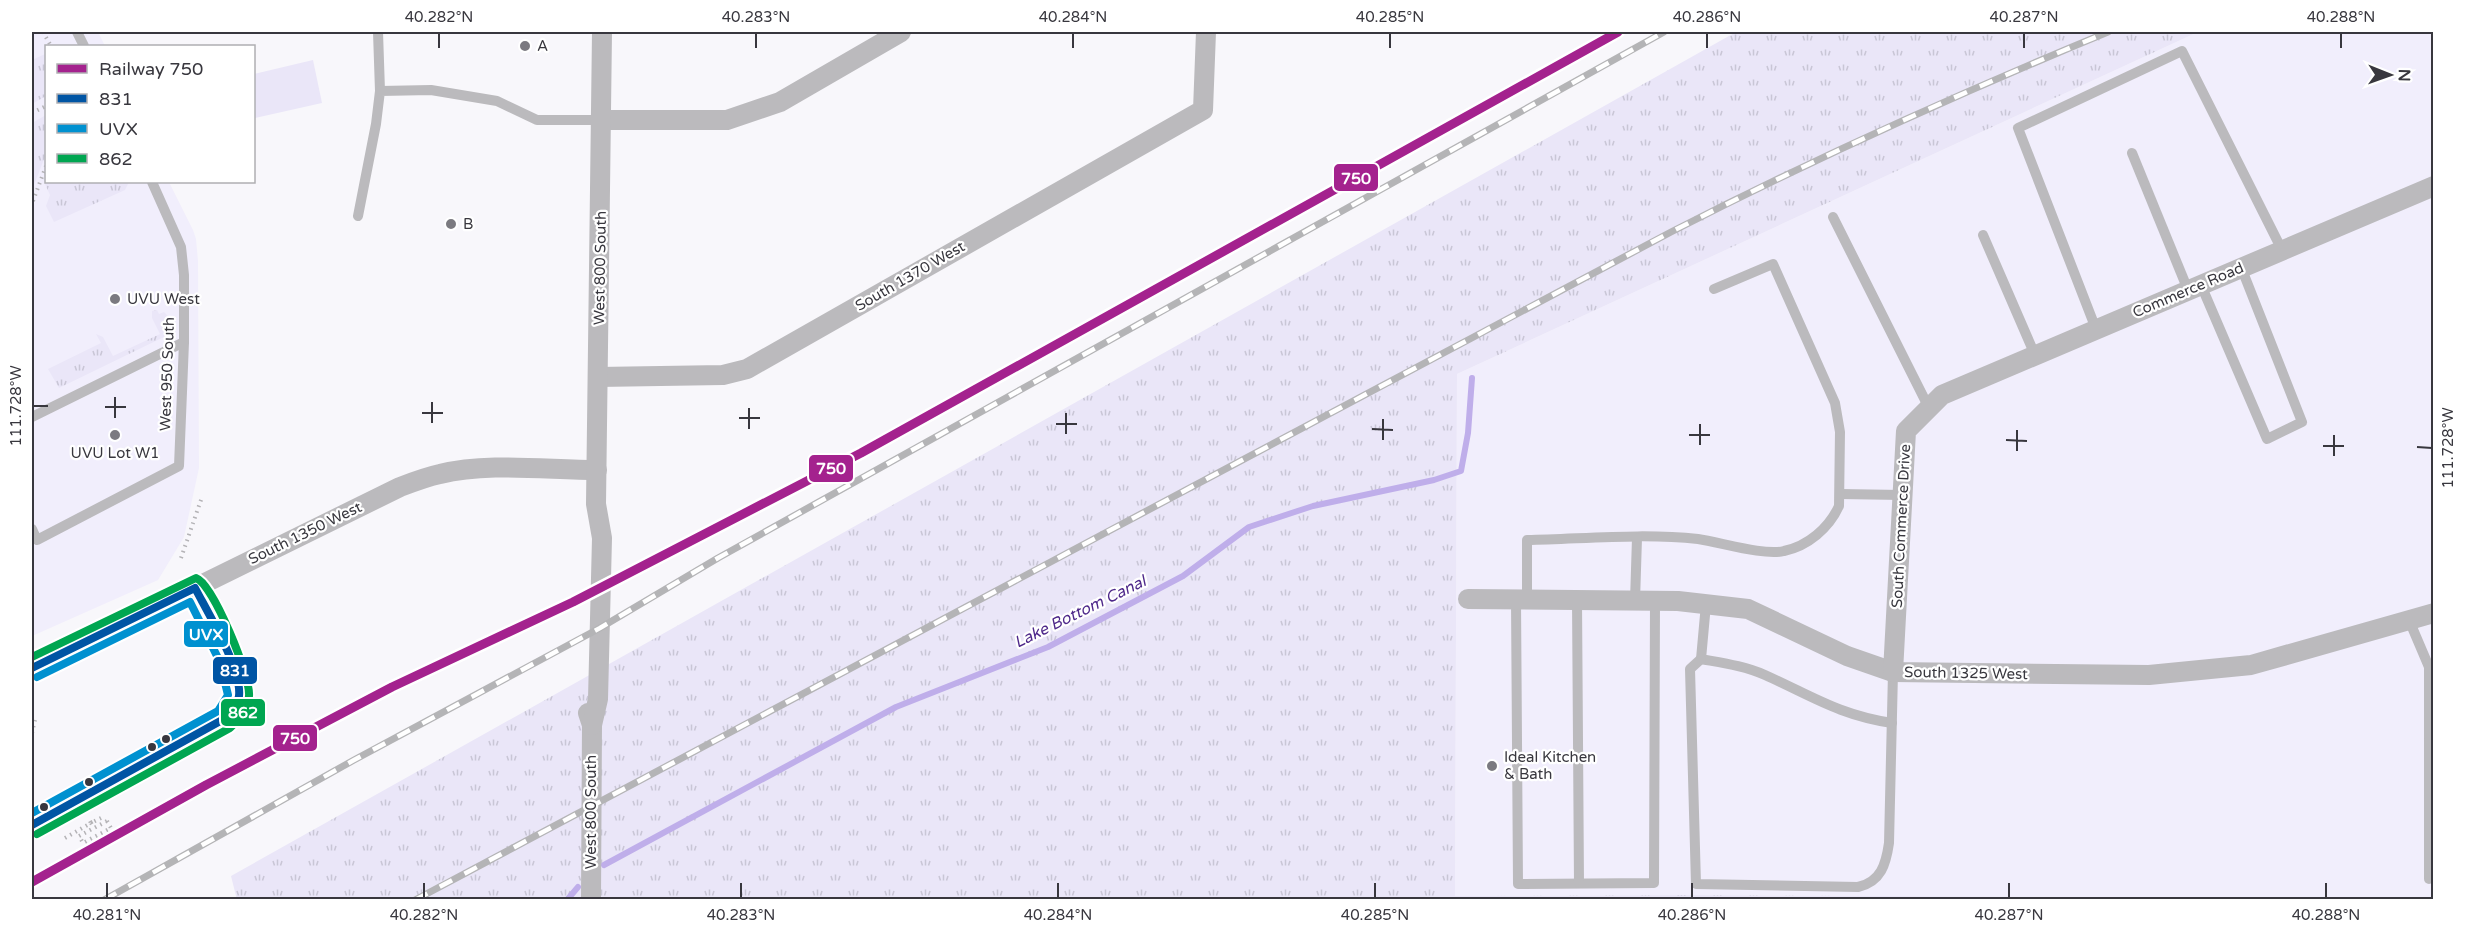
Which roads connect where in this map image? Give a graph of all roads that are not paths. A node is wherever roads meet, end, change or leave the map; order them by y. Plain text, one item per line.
1 (378, 32) edge
2 (602, 32) edge
3 (901, 32) edge
4 (1206, 32) edge
5 (380, 91) junction
6 (602, 120) junction
7 (2132, 153) dead end
8 (152, 183) edge
9 (2433, 186) edge
10 (358, 216) dead end
11 (1833, 217) dead end
12 (1983, 235) dead end
13 (2282, 250) junction
14 (2241, 267) junction
15 (2195, 287) junction
16 (1714, 289) dead end
17 (2096, 329) junction
18 (184, 342) junction
19 (2035, 356) junction
20 (598, 377) junction
21 (1935, 401) junction
22 (32, 417) edge
23 (597, 470) junction
24 (1840, 494) junction
25 (1902, 495) junction
26 (32, 529) edge
27 (1637, 538) junction
28 (195, 588) junction
29 (1467, 599) dead end
30 (1522, 600) junction
31 (1578, 600) junction
32 (1645, 601) junction
33 (1706, 604) junction
34 (2433, 613) edge
35 (2409, 620) junction
36 (1701, 659) junction
37 (32, 668) edge
38 (1893, 672) junction
39 (1892, 723) junction
40 (2431, 742) edge
41 (32, 825) edge
42 (2429, 879) dead end
43 (1579, 883) junction
44 (591, 900) edge

1 - 5 lane
2 - 6 street, West 800 South
3 - 6 street
4 - 20 street, South 1370 West
5 - 6 lane
5 - 10 lane
6 - 20 street, West 800 South
7 - 15 lane
8 - 18 lane, West 950 South
9 - 13 street, Commerce Road
11 - 21 lane
12 - 19 lane
13 - 14 street, Commerce Road
13 - 17 lane
14 - 15 street, Commerce Road
14 - 15 lane
15 - 17 street, Commerce Road
16 - 24 lane
17 - 19 street, Commerce Road
18 - 22 lane
18 - 26 lane, West 950 South
19 - 21 street, Commerce Road
20 - 23 street, West 800 South
21 - 25 street, South Commerce Drive
23 - 28 street, South 1350 West
23 - 44 street, West 800 South
24 - 25 lane
24 - 27 lane
25 - 38 street, South Commerce Drive
27 - 30 lane
27 - 32 lane
28 - 37 street, South 1350 West
28 - 41 lane
29 - 30 street, South 1325 West
30 - 31 street, South 1325 West
30 - 43 lane
31 - 32 street, South 1325 West
31 - 43 lane
32 - 33 street, South 1325 West
32 - 43 lane
33 - 36 lane
33 - 38 street, South 1325 West
34 - 35 street, South 1325 West
35 - 38 street, South 1325 West
35 - 40 lane
36 - 39 lane
36 - 39 lane
38 - 39 lane
40 - 42 lane

